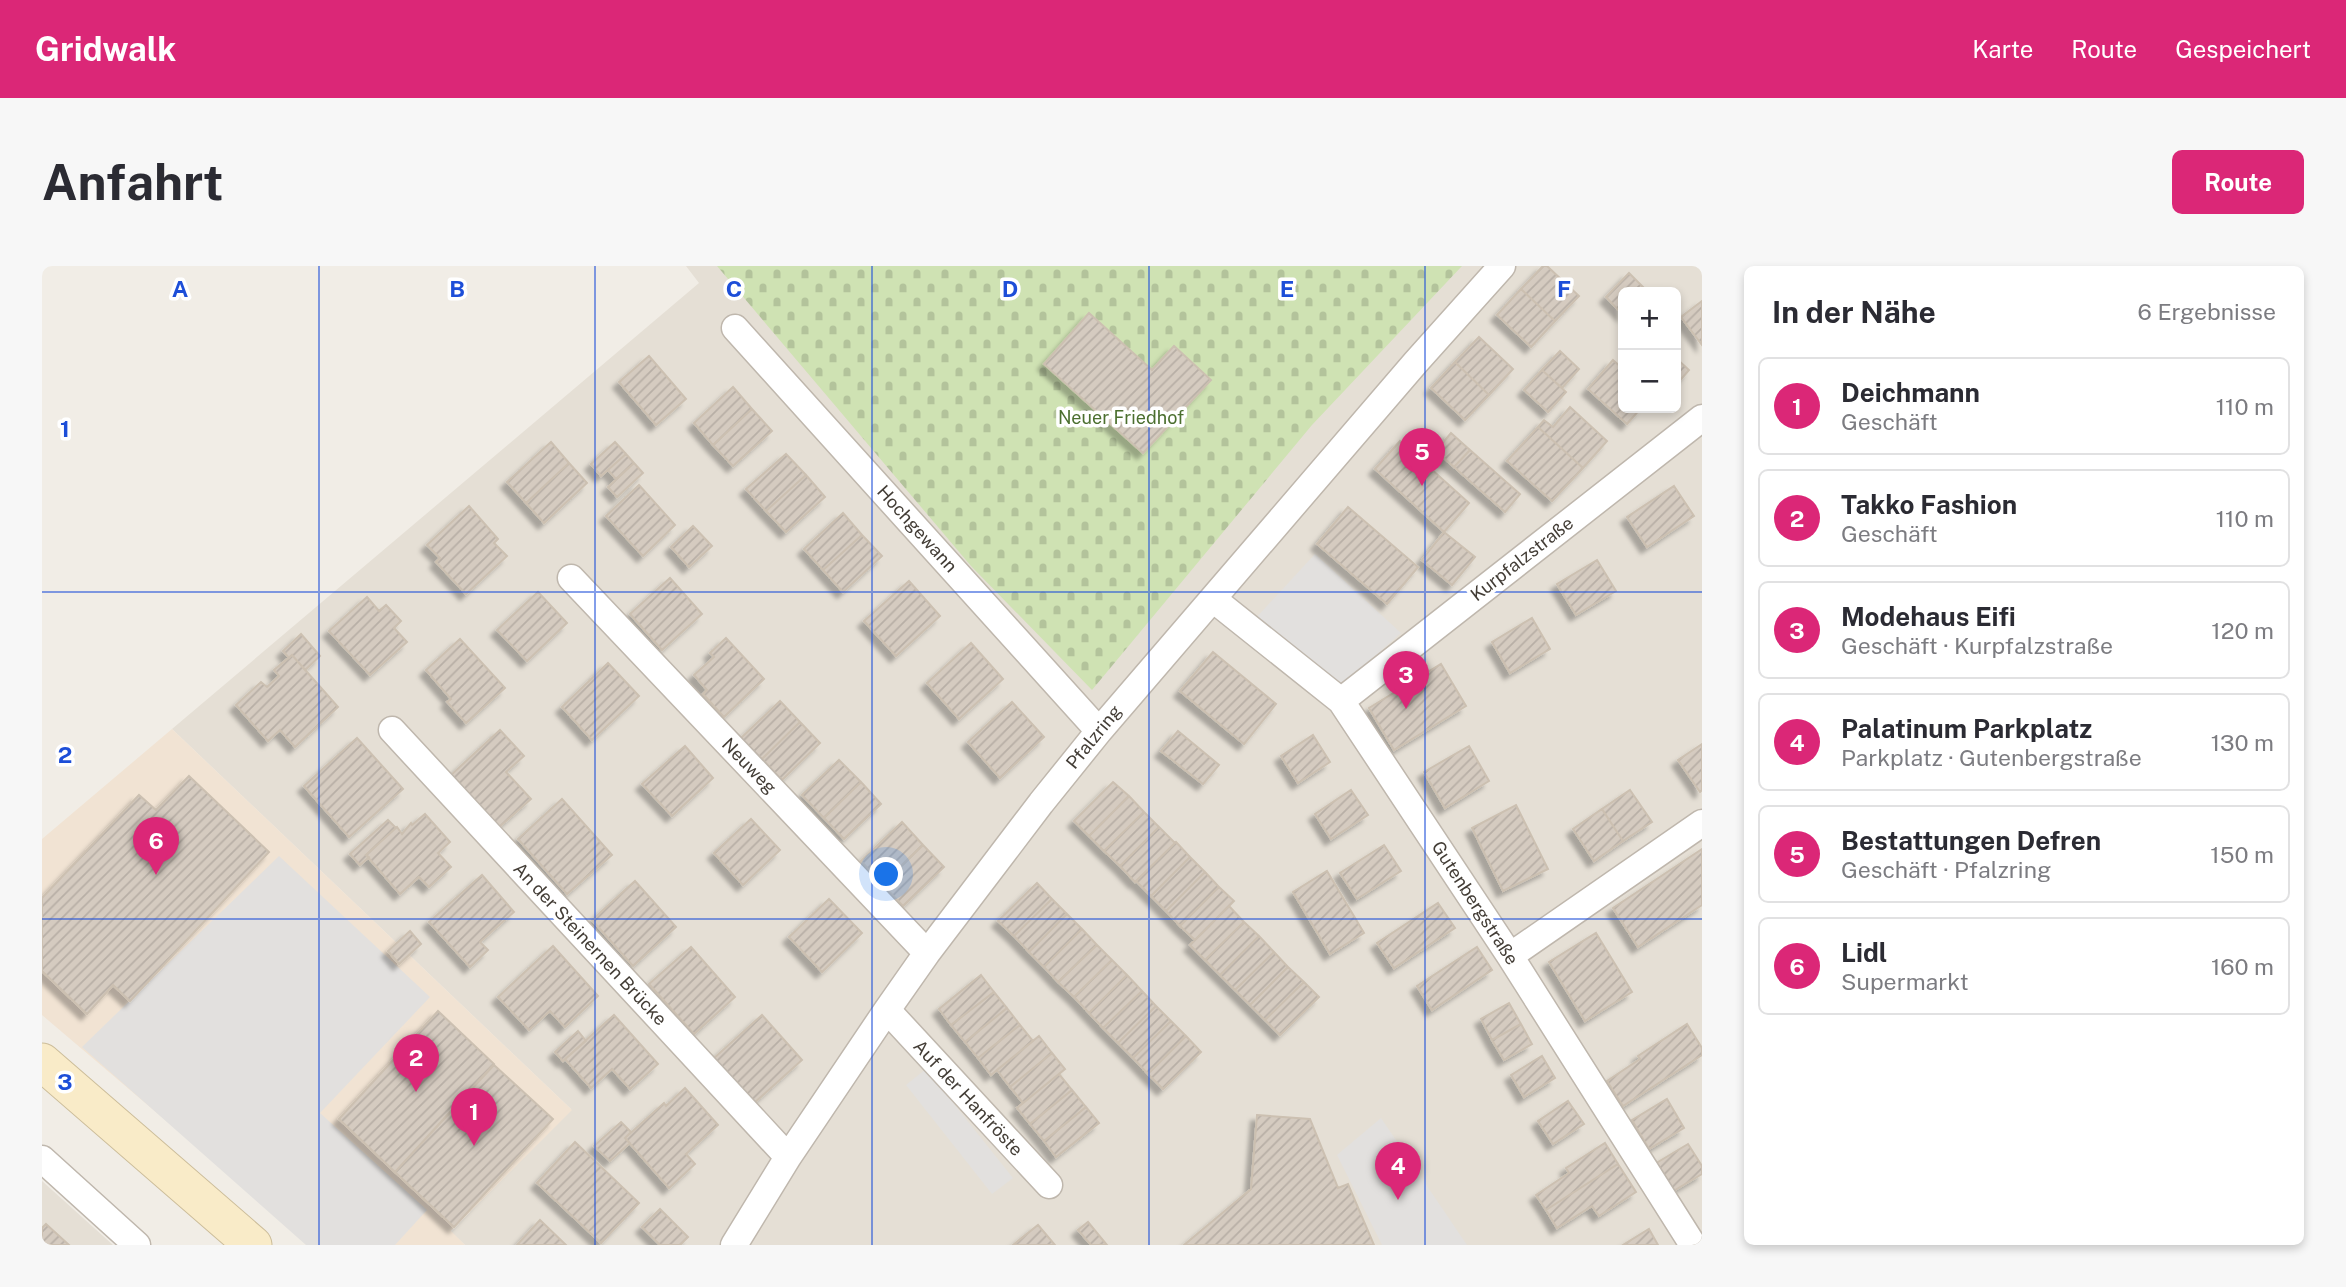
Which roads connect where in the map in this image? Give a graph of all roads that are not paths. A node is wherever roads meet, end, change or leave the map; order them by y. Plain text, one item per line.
1 (1502, 266) edge
2 (735, 328) dead end
3 (1702, 418) edge
4 (570, 579) dead end
5 (1213, 599) junction
6 (1341, 701) junction
7 (392, 730) dead end
8 (1099, 731) junction
9 (1702, 823) edge
10 (927, 953) junction
11 (1510, 956) junction
12 (887, 1010) junction
13 (42, 1062) edge
14 (788, 1157) junction
15 (42, 1159) edge
16 (1049, 1185) dead end
17 (137, 1245) edge
18 (253, 1245) edge
19 (734, 1245) edge
20 (1693, 1245) edge

1 - 5 street, Pfalzring
2 - 8 street, Hochgewann
3 - 6 street, Kurpfalzstraße
4 - 10 street, Neuweg
5 - 6 street, Gutenbergstraße
5 - 8 street, Pfalzring
6 - 11 street, Gutenbergstraße
7 - 14 street, An der Steinernen Brücke
8 - 10 street, Pfalzring
9 - 11 street
10 - 12 street, Pfalzring
11 - 20 street, Gutenbergstraße
12 - 14 street, Pfalzring
12 - 16 street, Auf der Hanfröste
13 - 18 main road
14 - 19 street, Pfalzring
15 - 17 street

